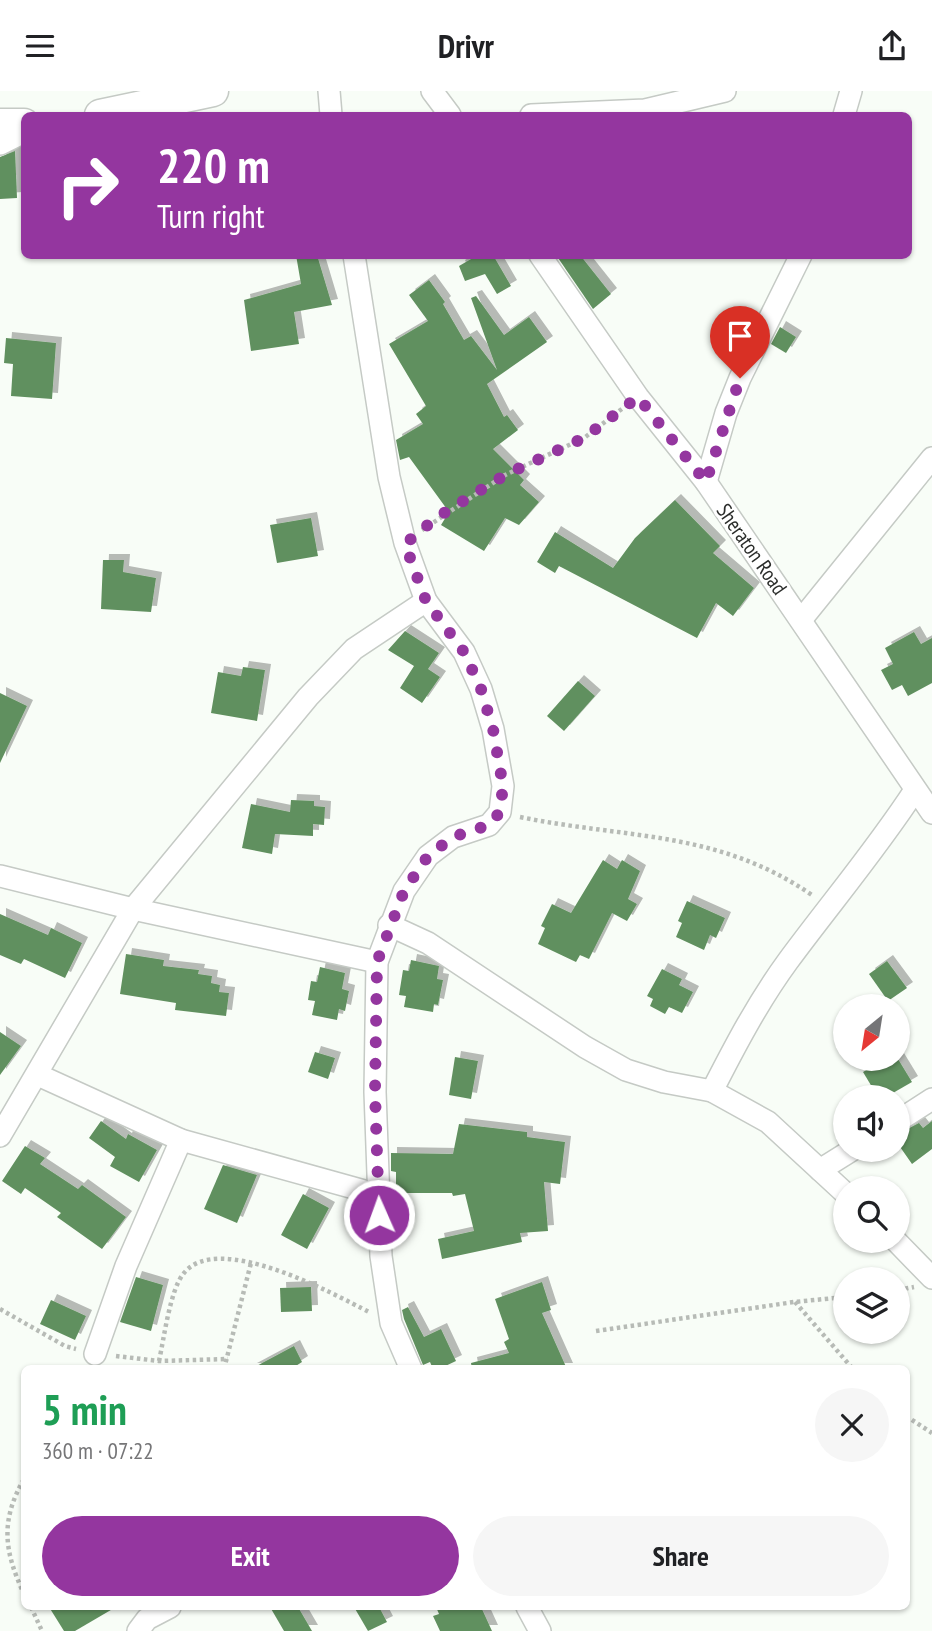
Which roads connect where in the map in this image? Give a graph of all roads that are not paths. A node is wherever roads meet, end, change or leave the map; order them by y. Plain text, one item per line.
1 (213, 91) edge
2 (329, 91) edge
3 (432, 91) edge
4 (725, 91) edge
5 (851, 91) edge
6 (114, 112) edge
7 (331, 112) edge
8 (448, 112) edge
9 (599, 112) edge
10 (845, 112) edge
11 (0, 124) edge
12 (21, 124) edge
13 (21, 134) edge
14 (0, 144) edge
15 (355, 259) edge
16 (543, 259) edge
17 (799, 259) edge
18 (932, 458) edge
19 (706, 482) junction
20 (426, 601) junction
21 (801, 620) junction
22 (915, 790) junction
23 (932, 813) edge
24 (0, 876) edge
25 (133, 909) junction
26 (390, 925) junction
27 (377, 962) junction
28 (38, 1075) junction
29 (712, 1090) junction
30 (932, 1099) edge
31 (910, 1113) edge
32 (2, 1127) edge
33 (181, 1140) junction
34 (833, 1162) edge
35 (820, 1170) junction
36 (833, 1182) edge
37 (379, 1195) junction
38 (908, 1253) edge
39 (932, 1278) edge
40 (95, 1354) dead end
41 (409, 1365) edge
42 (164, 1610) edge
43 (529, 1610) edge
44 (138, 1631) edge
45 (540, 1631) edge

1 - 6 main road
2 - 7 street
3 - 8 street
4 - 9 street
5 - 10 street
11 - 12 main road
13 - 14 street
15 - 20 street
16 - 19 street, Sheraton Road
17 - 19 street
18 - 21 street
19 - 21 street, Sheraton Road
20 - 25 street
20 - 26 street
21 - 22 street, Sheraton Road
22 - 23 street, Sheraton Road
22 - 29 street
24 - 25 street
25 - 27 street
25 - 28 street
26 - 27 street
26 - 29 street
27 - 37 street
28 - 32 street
28 - 33 street
29 - 35 street
30 - 31 street
33 - 37 street
33 - 40 street
34 - 35 street
35 - 36 street
37 - 41 street
38 - 39 street
42 - 44 street
43 - 45 street

